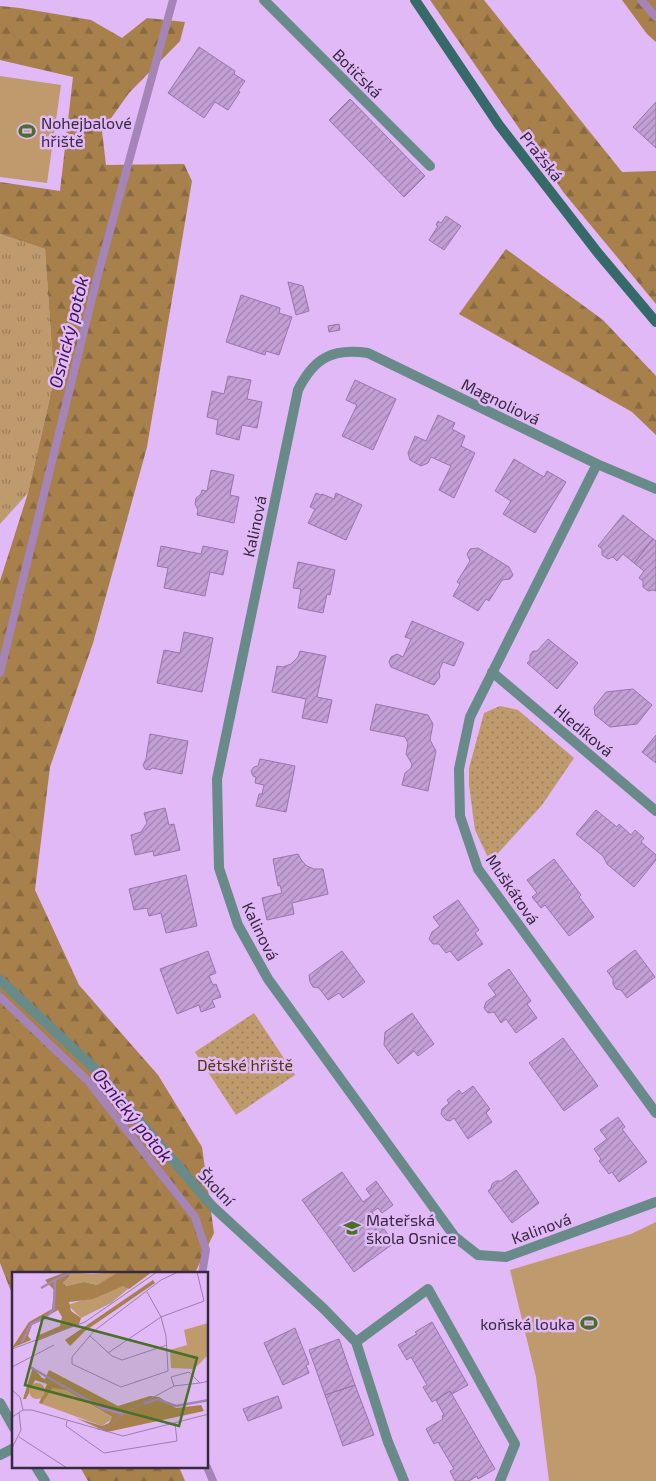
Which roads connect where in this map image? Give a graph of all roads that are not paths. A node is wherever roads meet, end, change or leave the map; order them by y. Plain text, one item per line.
1 (264, 0) edge
2 (415, 0) edge
3 (430, 166) dead end
4 (656, 322) edge
5 (331, 355) joint
6 (598, 464) junction
7 (656, 489) edge
8 (492, 672) junction
9 (656, 811) edge
10 (0, 980) edge
11 (656, 1113) edge
12 (656, 1202) edge
13 (356, 1342) junction
14 (0, 1403) edge
15 (12, 1424) edge
16 (12, 1449) edge
17 (0, 1455) edge
18 (37, 1468) edge
19 (45, 1481) edge
20 (404, 1481) edge
21 (500, 1481) edge

1 - 3 street, Botičská
2 - 4 main road, Pražská
5 - 6 street, Magnoliová
5 - 12 street, Kalinová
6 - 7 street, Magnoliová
6 - 8 street, Muškátová
8 - 9 street, Hledíková
8 - 11 street, Muškátová
10 - 13 street, Školní
13 - 20 street, Školní
13 - 21 street
14 - 15 street
16 - 17 street
18 - 19 street

